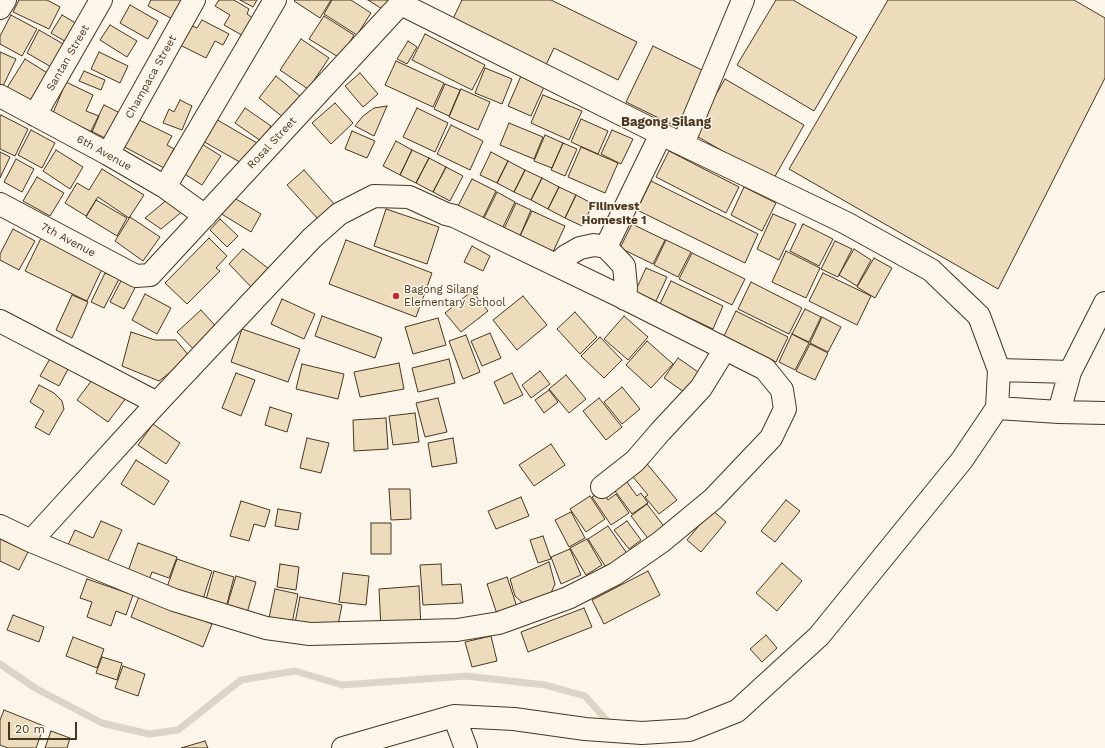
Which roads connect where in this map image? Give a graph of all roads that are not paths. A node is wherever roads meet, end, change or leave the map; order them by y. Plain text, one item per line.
1 (5, 0) edge
2 (101, 0) edge
3 (194, 0) edge
4 (275, 0) edge
5 (743, 0) edge
6 (402, 2) edge
7 (0, 8) edge
8 (0, 96) edge
9 (35, 115) junction
10 (660, 134) junction
11 (683, 144) junction
12 (108, 154) junction
13 (165, 187) junction
14 (0, 204) edge
15 (205, 216) junction
16 (606, 247) junction
17 (556, 265) junction
18 (136, 276) joint
19 (625, 299) junction
20 (1105, 303) edge
21 (0, 321) edge
22 (725, 349) junction
23 (999, 370) junction
24 (1070, 372) junction
25 (157, 403) junction
26 (997, 408) junction
27 (1059, 412) junction
28 (1105, 413) edge
29 (602, 487) dead end
30 (0, 526) edge
31 (31, 541) junction
32 (454, 716) junction
33 (343, 748) edge
34 (466, 748) edge

1 - 7 street
2 - 9 street, Santan Street
3 - 12 street, Champaca Street
4 - 13 street
5 - 11 street
6 - 10 street
6 - 15 street, Rosal Street
8 - 9 street, 6th Avenue
9 - 12 street, 6th Avenue
10 - 11 street
10 - 16 street
11 - 23 street
12 - 13 street, 6th Avenue
13 - 15 street, 6th Avenue
14 - 18 street, 7th Avenue
15 - 18 street, Rosal Street
16 - 17 street
16 - 19 street
17 - 19 street
17 - 25 street
19 - 22 street
20 - 24 street
21 - 25 street
22 - 29 street
22 - 31 street
23 - 24 street
23 - 26 street
24 - 27 street
25 - 31 street
26 - 27 street
26 - 32 street
27 - 28 street
30 - 31 street
32 - 33 street
32 - 34 street

